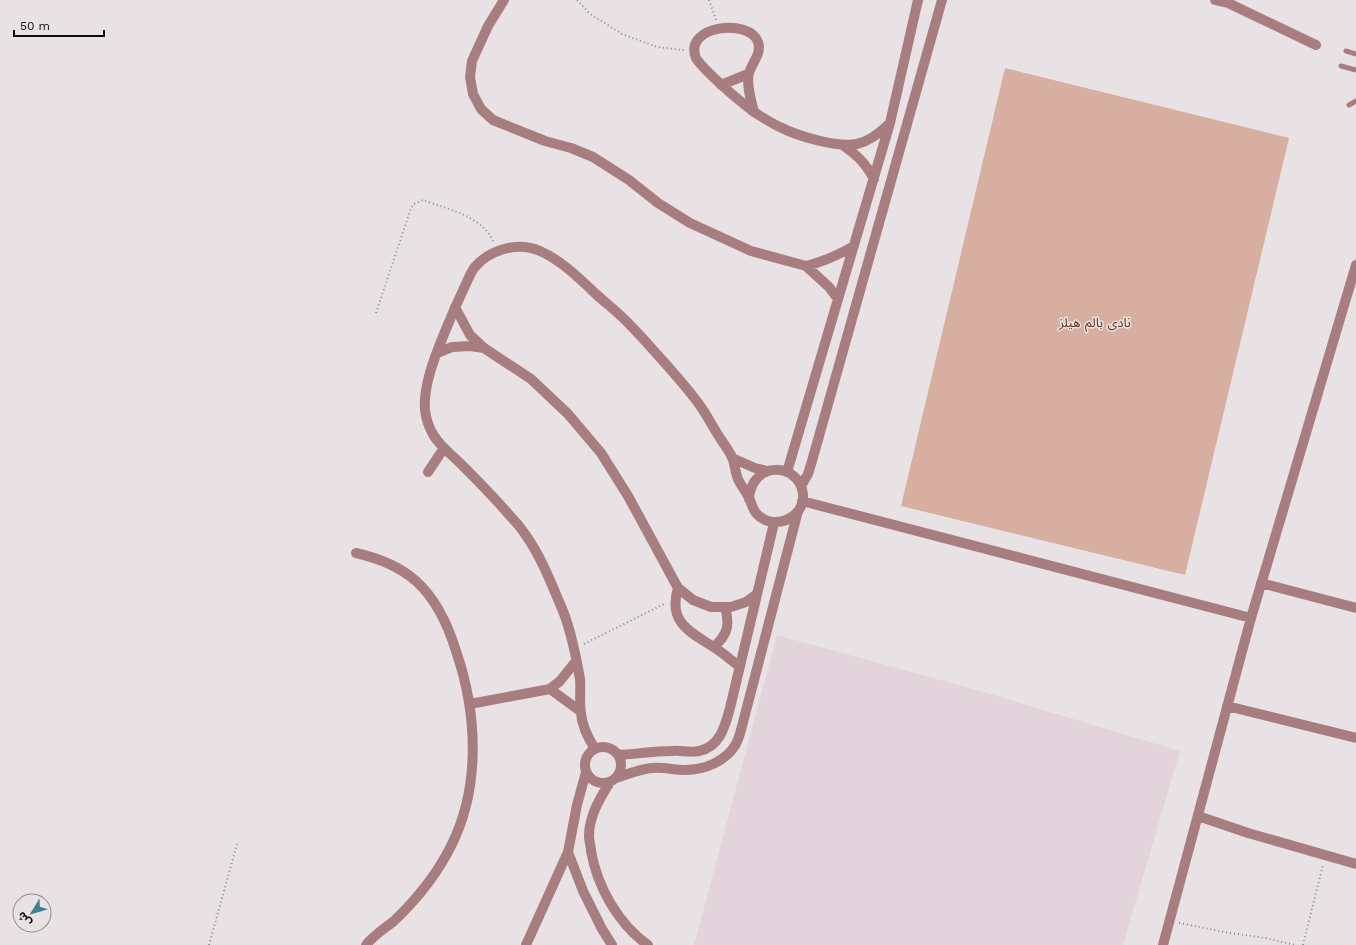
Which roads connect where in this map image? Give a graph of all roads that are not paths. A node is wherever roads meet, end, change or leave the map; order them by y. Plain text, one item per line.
1 (504, 0) edge
2 (918, 0) edge
3 (942, 0) edge
4 (1214, 0) edge
5 (1228, 2) edge
6 (1316, 45) dead end
7 (1346, 51) dead end
8 (1356, 54) edge
9 (1341, 66) dead end
10 (1356, 70) edge
11 (748, 74) junction
12 (721, 85) junction
13 (1356, 101) edge
14 (1349, 105) dead end
15 (754, 112) junction
16 (890, 123) junction
17 (844, 146) junction
18 (874, 179) junction
19 (854, 246) junction
20 (1356, 265) edge
21 (806, 266) junction
22 (838, 299) junction
23 (455, 307) junction
24 (484, 348) junction
25 (437, 352) junction
26 (444, 448) junction
27 (732, 458) junction
28 (767, 471) junction
29 (428, 472) dead end
30 (787, 472) junction
31 (800, 486) junction
32 (750, 499) junction
33 (800, 506) junction
34 (774, 523) junction
35 (356, 553) dead end
36 (1261, 583) junction
37 (678, 588) junction
38 (757, 594) junction
39 (726, 607) junction
40 (1356, 608) edge
41 (1251, 618) junction
42 (714, 647) junction
43 (576, 661) junction
44 (740, 667) junction
45 (550, 689) junction
46 (470, 704) junction
47 (1227, 706) junction
48 (580, 711) junction
49 (1356, 738) edge
50 (595, 749) junction
51 (618, 755) junction
52 (586, 772) junction
53 (613, 780) junction
54 (1198, 816) junction
55 (568, 852) junction
56 (1356, 864) edge
57 (366, 945) edge
58 (526, 945) edge
59 (612, 945) edge
60 (648, 945) edge
61 (1163, 945) edge

1 - 21 street
2 - 16 street
3 - 31 street
4 - 5 street
5 - 6 street
7 - 8 lane
9 - 10 lane
11 - 12 street
11 - 12 street
11 - 15 street
12 - 15 street
13 - 14 lane
15 - 17 street
16 - 17 street
16 - 18 street
17 - 18 street
18 - 19 street
19 - 21 street
19 - 22 street
20 - 36 street
21 - 22 street
22 - 30 street
23 - 24 street
23 - 25 street
23 - 27 street
24 - 25 street
24 - 37 street
25 - 26 street
26 - 29 street
26 - 43 street
27 - 28 street
27 - 32 street
28 - 30 street
28 - 32 street
30 - 31 street
31 - 33 street
32 - 34 street
33 - 34 street
33 - 41 street
33 - 53 street
34 - 38 street
35 - 46 street
36 - 40 street
36 - 41 street
37 - 39 street
37 - 42 street
38 - 39 street
38 - 44 street
39 - 42 street
41 - 47 street
42 - 44 street
43 - 45 street
43 - 48 street
44 - 51 street
45 - 46 street
45 - 48 street
46 - 57 street
47 - 49 street
47 - 54 street
48 - 50 street
50 - 51 street
50 - 52 street
51 - 53 street
52 - 53 street
52 - 55 street
53 - 60 street
54 - 56 street
54 - 61 street
55 - 58 street
55 - 59 street

